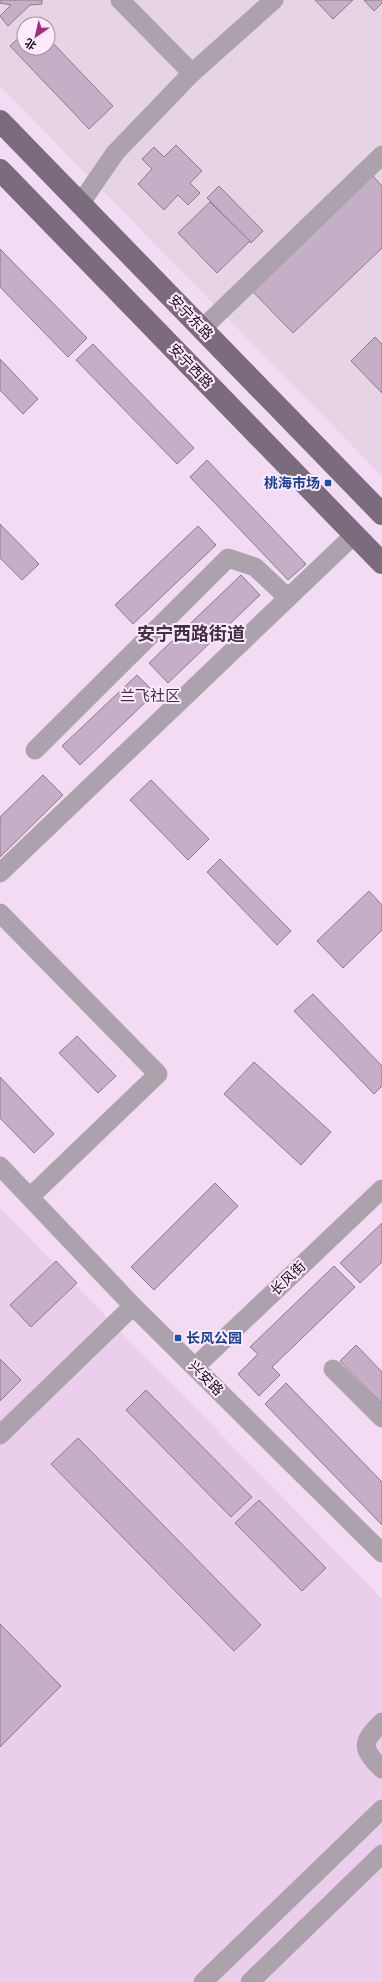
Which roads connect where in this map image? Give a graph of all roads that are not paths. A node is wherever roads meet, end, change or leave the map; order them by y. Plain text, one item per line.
1 (120, 0) edge
2 (274, 0) edge
3 (192, 73) junction
4 (0, 121) edge
5 (382, 155) edge
6 (0, 170) edge
7 (80, 204) junction
8 (202, 329) junction
9 (382, 514) edge
10 (354, 535) junction
11 (382, 563) edge
12 (288, 598) junction
13 (35, 750) dead end
14 (0, 873) edge
15 (0, 913) edge
16 (0, 1166) edge
17 (382, 1189) edge
18 (30, 1197) junction
19 (133, 1306) junction
20 (195, 1367) junction
21 (333, 1369) dead end
22 (382, 1418) edge
23 (0, 1435) edge
24 (382, 1553) edge
25 (382, 1722) edge
26 (382, 1769) edge
27 (382, 1809) edge
28 (382, 1854) edge
29 (203, 1982) edge
30 (250, 1982) edge

1 - 3 street
2 - 3 street
3 - 7 street
4 - 7 main road, 安宁东路
5 - 8 street
6 - 10 main road, 安宁西路
7 - 8 main road, 安宁东路
8 - 9 main road, 安宁东路
10 - 11 main road, 安宁西路
10 - 12 street
12 - 13 street
12 - 14 street
15 - 18 street
16 - 18 street, 兴安路
17 - 20 street, 长风街
18 - 19 street, 兴安路
19 - 20 street, 兴安路
19 - 23 street
20 - 24 street, 兴安路
21 - 22 street
25 - 26 street
27 - 29 street
28 - 30 street

